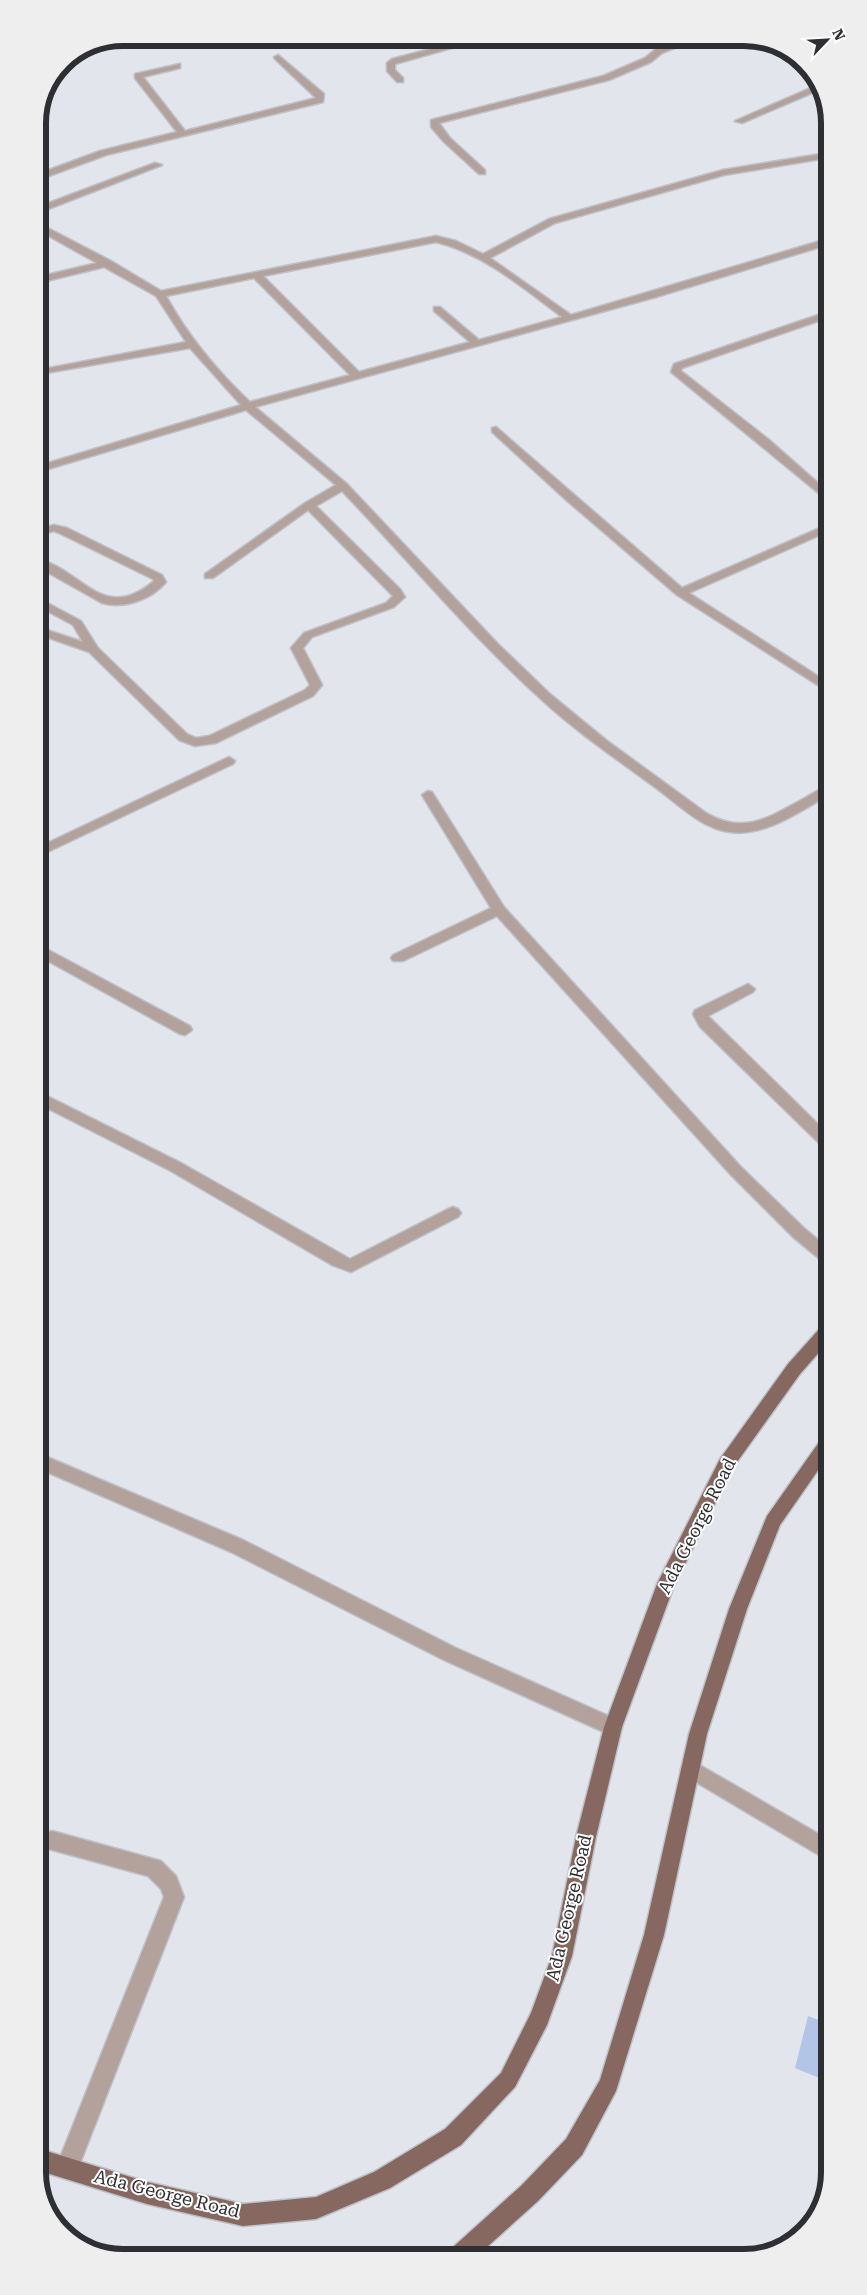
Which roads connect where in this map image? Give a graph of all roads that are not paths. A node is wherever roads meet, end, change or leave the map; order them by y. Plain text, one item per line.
1 (453, 46) edge
2 (673, 46) edge
3 (278, 57) dead end
4 (177, 66) dead end
5 (400, 80) dead end
6 (813, 90) edge
7 (740, 121) dead end
8 (183, 134) junction
9 (821, 156) edge
10 (158, 165) dead end
11 (482, 172) dead end
12 (46, 174) edge
13 (46, 207) edge
14 (46, 230) edge
15 (821, 244) edge
16 (483, 258) junction
17 (108, 264) junction
18 (258, 276) junction
19 (46, 278) edge
20 (160, 294) junction
21 (437, 309) dead end
22 (821, 317) edge
23 (569, 318) junction
24 (193, 344) junction
25 (478, 344) junction
26 (46, 372) edge
27 (358, 377) junction
28 (247, 406) junction
29 (496, 430) dead end
30 (46, 467) edge
31 (343, 486) junction
32 (821, 492) edge
33 (309, 505) junction
34 (46, 530) edge
35 (821, 531) edge
36 (46, 567) edge
37 (209, 576) dead end
38 (681, 593) junction
39 (46, 606) edge
40 (61, 614) junction
41 (46, 624) edge
42 (46, 632) edge
43 (94, 650) junction
44 (821, 683) edge
45 (230, 761) dead end
46 (821, 794) edge
47 (428, 795) dead end
48 (46, 849) edge
49 (499, 910) junction
50 (46, 954) edge
51 (398, 958) dead end
52 (748, 989) dead end
53 (185, 1030) dead end
54 (46, 1102) edge
55 (821, 1136) edge
56 (453, 1213) dead end
57 (821, 1251) edge
58 (821, 1339) edge
59 (821, 1453) edge
60 (46, 1464) edge
61 (613, 1727) junction
62 (691, 1769) junction
63 (52, 1841) dead end
64 (821, 1846) edge
65 (46, 2162) edge
66 (67, 2168) junction
67 (468, 2249) edge

1 - 5 street
2 - 11 street
3 - 8 street
4 - 8 street
6 - 7 street
8 - 12 street
9 - 16 street
10 - 13 street
14 - 17 street
15 - 23 street
16 - 18 street
16 - 23 street
17 - 19 street
17 - 20 street
18 - 20 street
18 - 27 street
20 - 24 street
21 - 25 street
22 - 32 street
23 - 25 street
24 - 26 street
24 - 28 street
25 - 27 street
27 - 28 street
28 - 30 street
28 - 31 street
29 - 38 street
31 - 33 street
31 - 46 street
33 - 37 street
33 - 43 street
34 - 36 street
35 - 38 street
38 - 44 street
39 - 40 street
40 - 41 street
40 - 43 street
42 - 43 street
45 - 48 street
47 - 49 street
49 - 51 street
49 - 57 street
50 - 53 street
52 - 55 street
54 - 56 street
58 - 61 main road, Ada George Road
59 - 62 main road
60 - 61 street
61 - 66 main road, Ada George Road
62 - 64 street
62 - 67 main road
63 - 66 street
65 - 66 main road, Ada George Road

